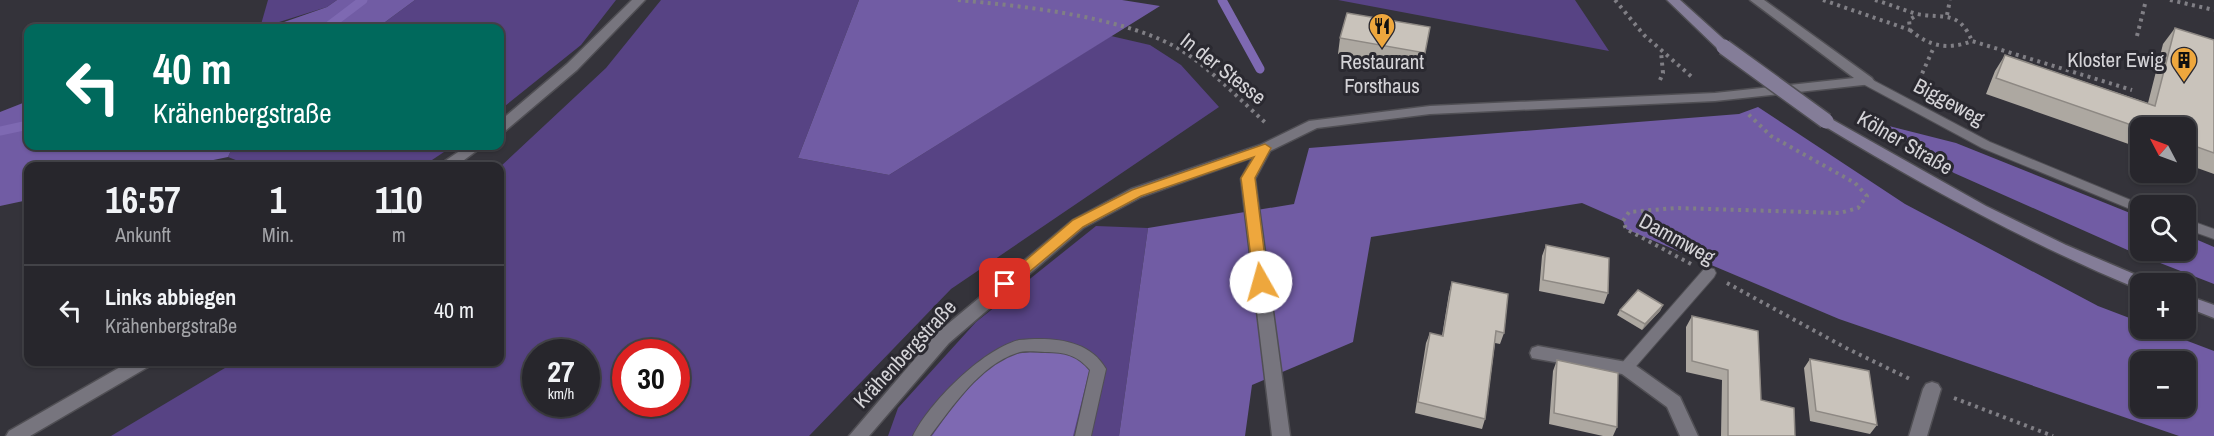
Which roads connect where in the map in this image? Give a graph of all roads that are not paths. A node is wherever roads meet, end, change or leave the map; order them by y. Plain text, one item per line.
1 (639, 0) edge
2 (1672, 0) edge
3 (1756, 0) edge
4 (1867, 81) junction
5 (504, 125) edge
6 (1265, 148) junction
7 (470, 150) edge
8 (453, 162) edge
9 (2130, 204) edge
10 (2196, 228) edge
11 (2214, 234) edge
12 (1709, 273) road end
13 (2130, 279) edge
14 (2196, 305) edge
15 (2214, 312) edge
16 (1538, 352) dead end
17 (135, 366) edge
18 (1626, 368) junction
19 (1932, 389) road end
20 (15, 436) edge
21 (858, 436) edge
22 (921, 436) edge
23 (1083, 436) edge
24 (1281, 436) edge
25 (1689, 436) edge
26 (1918, 436) edge

1 - 5 street
2 - 13 main road, Kölner Straße, bridge
3 - 4 street, Biggeweg
4 - 6 street, Krähenbergstraße
4 - 9 lane, Biggeweg
6 - 21 street, Krähenbergstraße
6 - 24 street
7 - 8 street
10 - 11 lane
12 - 18 lane
14 - 15 main road
16 - 18 street
17 - 20 street
18 - 25 street
19 - 26 street
22 - 23 lane

